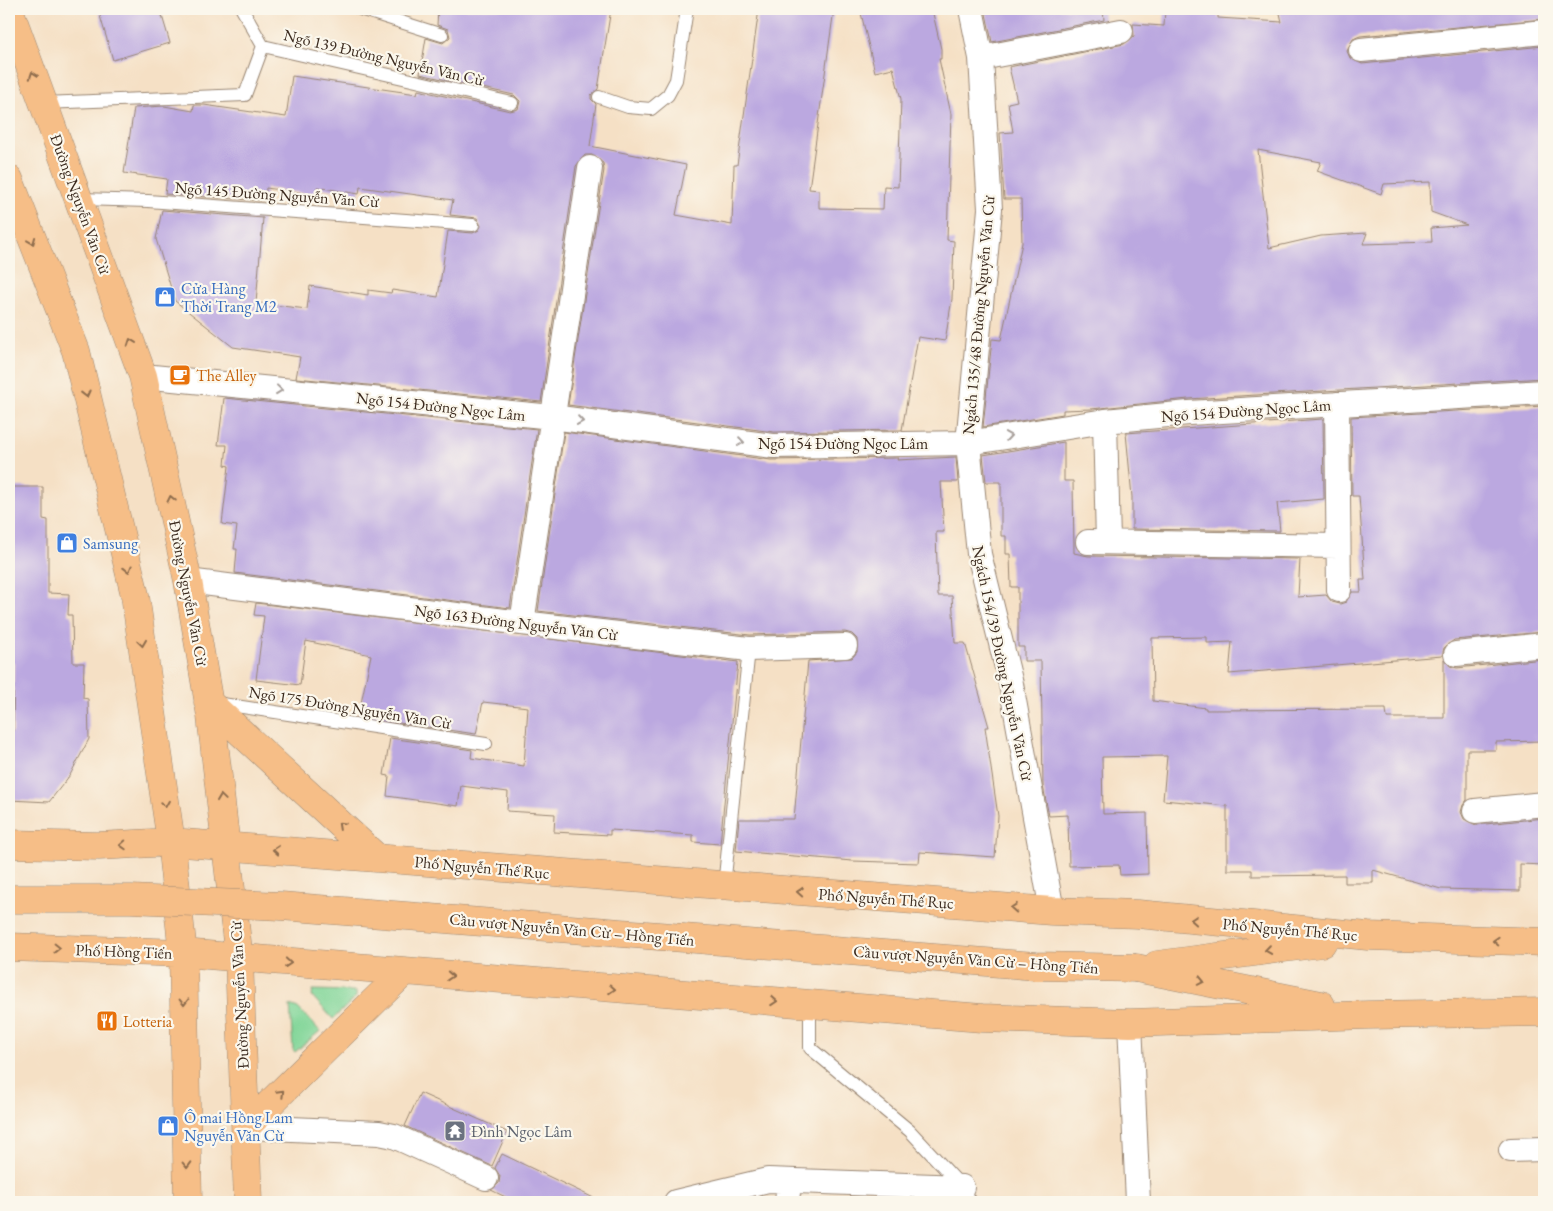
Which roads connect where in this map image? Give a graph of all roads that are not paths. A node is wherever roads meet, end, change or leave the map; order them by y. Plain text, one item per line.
1 (9, 9) edge
2 (242, 9) edge
3 (360, 9) edge
4 (687, 9) edge
5 (971, 9) edge
6 (1121, 31) dead end
7 (1544, 32) edge
8 (442, 34) dead end
9 (263, 46) junction
10 (1362, 50) dead end
11 (982, 58) junction
12 (599, 97) dead end
13 (43, 103) junction
14 (512, 103) dead end
15 (590, 168) dead end
16 (9, 179) edge
17 (80, 199) junction
18 (14, 212) edge
19 (473, 225) dead end
20 (143, 376) junction
21 (1544, 392) edge
22 (1337, 404) junction
23 (552, 417) junction
24 (1105, 421) junction
25 (968, 443) junction
26 (1338, 546) junction
27 (188, 581) junction
28 (1339, 590) dead end
29 (522, 623) junction
30 (1544, 645) edge
31 (845, 646) dead end
32 (749, 649) junction
33 (1456, 654) dead end
34 (208, 702) junction
35 (486, 744) dead end
36 (1544, 804) edge
37 (1475, 811) dead end
38 (171, 842) junction
39 (9, 844) edge
40 (228, 846) junction
41 (377, 858) junction
42 (724, 886) junction
43 (9, 899) edge
44 (1052, 911) junction
45 (1368, 936) junction
46 (1544, 942) edge
47 (9, 947) edge
48 (183, 953) junction
49 (239, 959) junction
50 (1136, 968) junction
51 (404, 972) junction
52 (810, 1004) junction
53 (1544, 1012) edge
54 (1368, 1015) junction
55 (1130, 1023) junction
56 (246, 1127) junction
57 (1544, 1149) edge
58 (1511, 1150) dead end
59 (486, 1178) dead end
60 (788, 1192) edge
61 (966, 1194) edge
62 (188, 1202) edge
63 (248, 1202) edge
64 (676, 1202) edge
65 (1138, 1202) edge

13 -> 1 main road, Đường Nguyễn Văn Cừ
2 - 9 lane
3 - 8 lane
4 - 12 lane
5 - 11 street, Ngách 135/48 Đường Nguyễn Văn Cừ
6 - 11 street
7 - 10 street
9 - 13 lane, Ngõ 139 Đường Nguyễn Văn Cừ
9 - 14 lane, Ngõ 139 Đường Nguyễn Văn Cừ
11 - 25 street, Ngách 135/48 Đường Nguyễn Văn Cừ
13 - 17 main road, Đường Nguyễn Văn Cừ
15 - 23 street
16 - 18 main road
17 - 19 lane, Ngõ 145 Đường Nguyễn Văn Cừ
20 -> 17 main road, Đường Nguyễn Văn Cừ
18 -> 38 main road
20 -> 23 street, Ngõ 154 Đường Ngọc Lâm
27 -> 20 main road, Đường Nguyễn Văn Cừ
21 - 22 street, Ngõ 154 Đường Ngọc Lâm
22 - 24 street, Ngõ 154 Đường Ngọc Lâm
22 - 26 street
23 -> 25 street, Ngõ 154 Đường Ngọc Lâm
23 - 29 street
25 -> 24 street, Ngõ 154 Đường Ngọc Lâm
24 - 26 street
25 - 44 street, Ngách 154/39 Đường Nguyễn Văn Cừ
26 - 28 street
27 - 29 street, Ngõ 163 Đường Nguyễn Văn Cừ
27 - 34 main road, Đường Nguyễn Văn Cừ
29 - 32 street, Ngõ 163 Đường Nguyễn Văn Cừ
30 - 33 street
31 - 32 street, Ngõ 163 Đường Nguyễn Văn Cừ
32 - 42 lane
34 - 35 lane, Ngõ 175 Đường Nguyễn Văn Cừ
40 -> 34 main road, Đường Nguyễn Văn Cừ
41 -> 34 main road
36 - 37 street
38 -> 39 main road
38 - 40 main road
38 - 48 main road
41 -> 40 main road, Phố Nguyễn Thế Rục
40 - 49 main road, Đường Nguyễn Văn Cừ
41 - 42 main road, Phố Nguyễn Thế Rục
44 -> 42 main road, Phố Nguyễn Thế Rục
43 - 50 main road, Cầu vượt Nguyễn Văn Cừ – Hồng Tiến, bridge
45 -> 44 main road, Phố Nguyễn Thế Rục
46 -> 45 main road, Phố Nguyễn Thế Rục
45 -> 50 main road
47 -> 48 main road, Phố Hồng Tiến
48 - 49 main road, Phố Hồng Tiến
48 -> 62 main road
49 -> 51 main road
49 - 56 main road, Đường Nguyễn Văn Cừ
50 -> 54 main road
51 -> 52 main road
56 -> 51 main road
52 - 55 main road
52 - 61 lane
53 - 54 main road
54 - 55 main road
55 - 65 street
56 - 59 street
56 - 63 main road, Đường Nguyễn Văn Cừ
57 - 58 street
60 - 61 street
60 - 64 street

